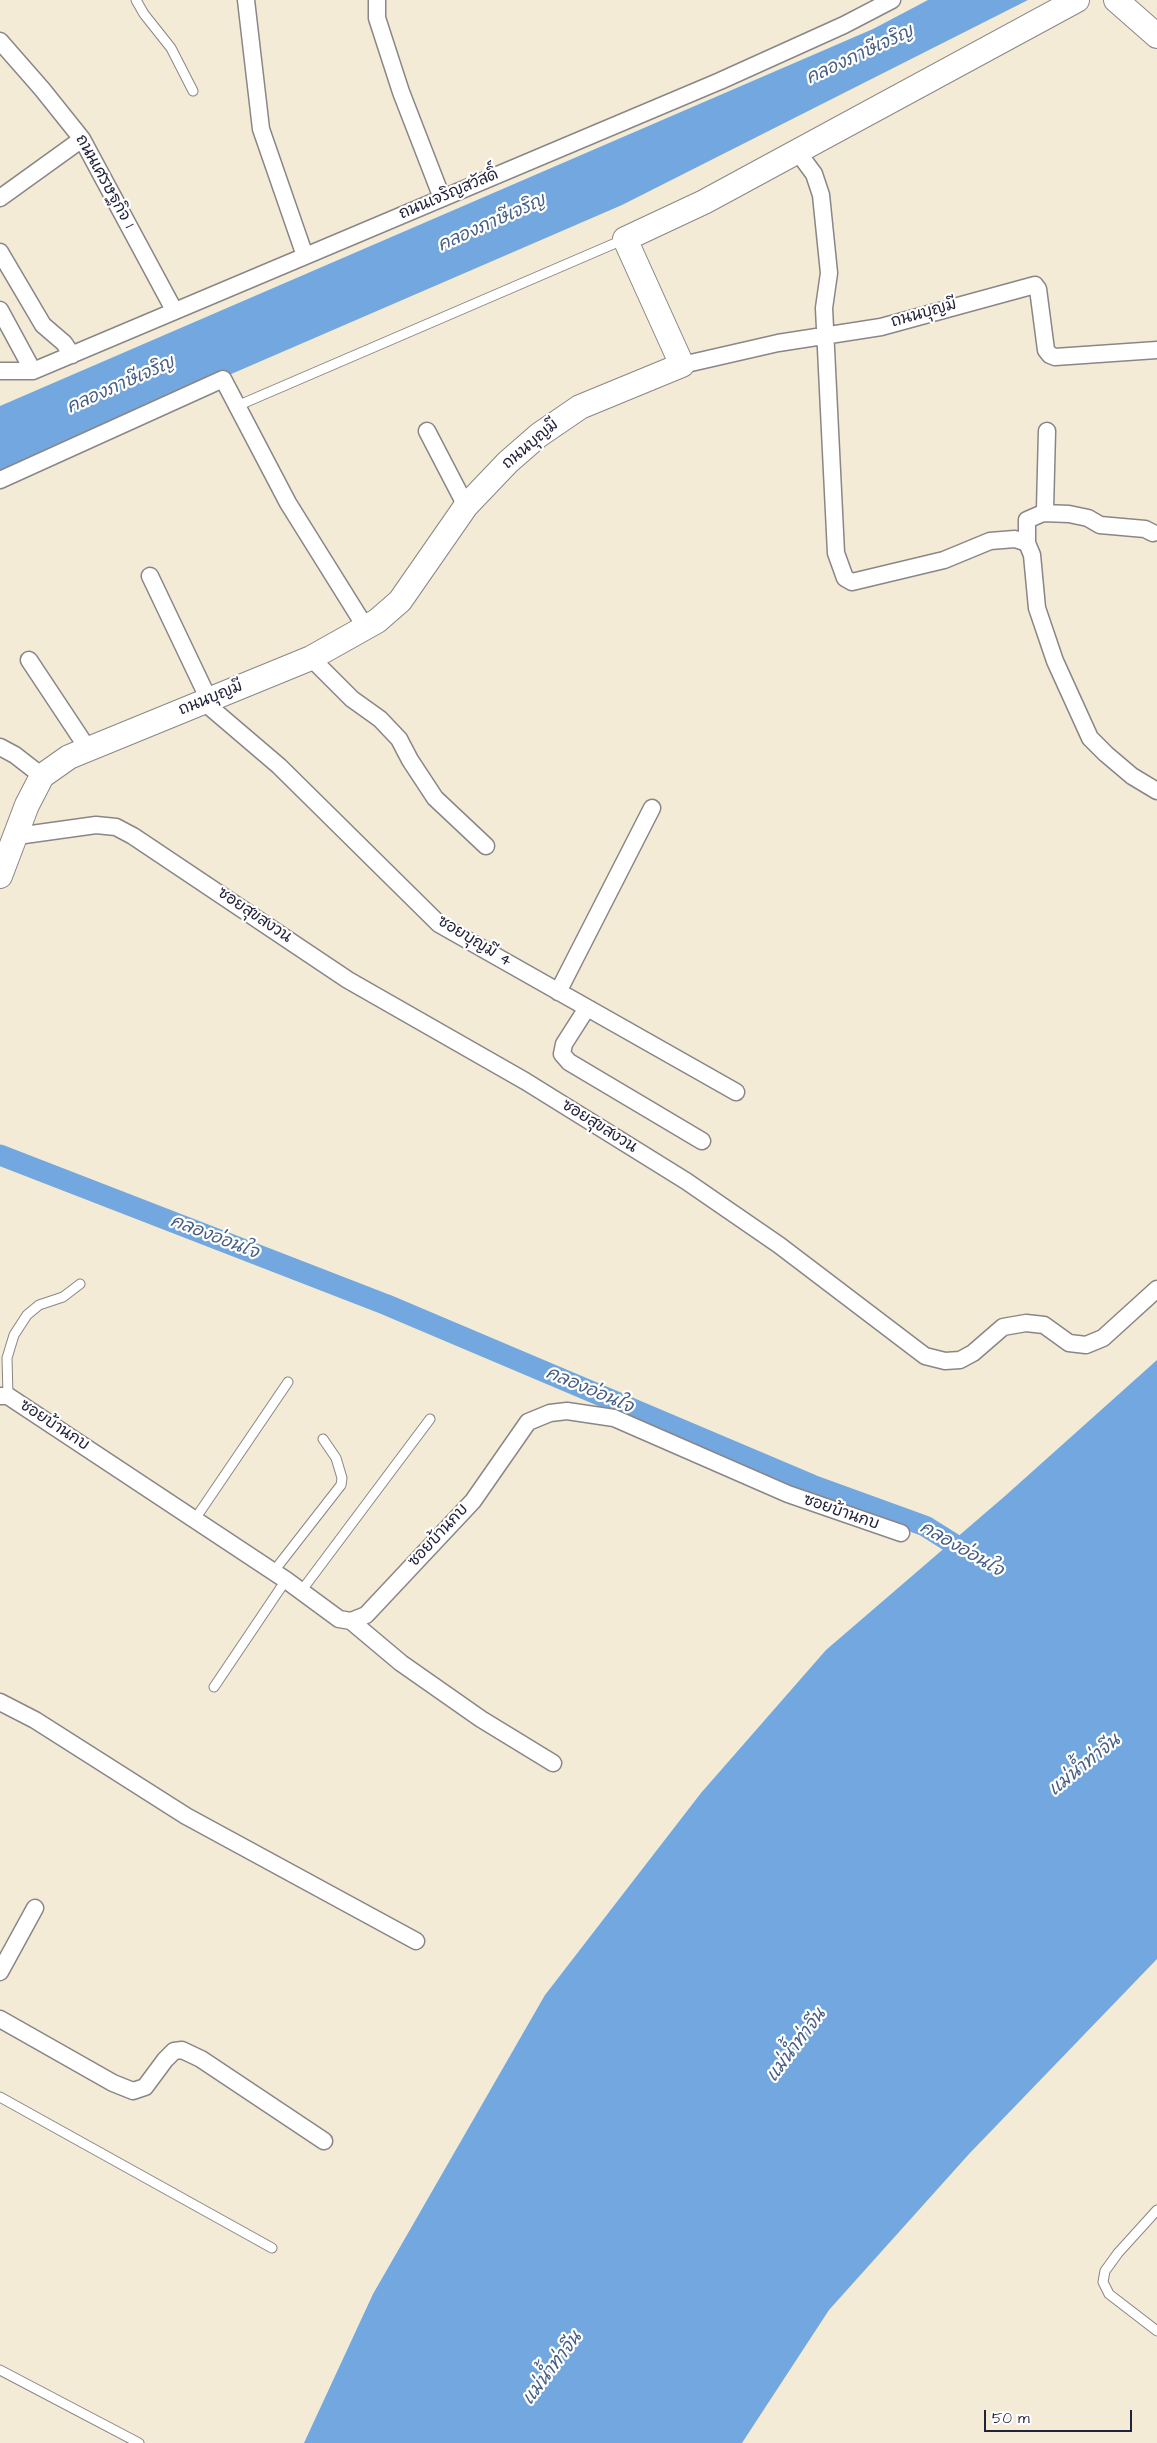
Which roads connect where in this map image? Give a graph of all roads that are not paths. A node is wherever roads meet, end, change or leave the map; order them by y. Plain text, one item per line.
1 (136, 0) edge
2 (246, 0) edge
3 (377, 0) edge
4 (892, 0) edge
5 (1077, 0) edge
6 (1116, 0) edge
7 (1157, 36) edge
8 (0, 41) edge
9 (193, 91) dead end
10 (82, 139) junction
11 (796, 151) junction
12 (0, 198) edge
13 (442, 198) junction
14 (626, 239) junction
15 (0, 252) edge
16 (305, 256) junction
17 (0, 310) edge
18 (174, 310) junction
19 (826, 335) junction
20 (1157, 350) edge
21 (72, 354) junction
22 (682, 365) junction
23 (0, 371) edge
24 (33, 371) junction
25 (237, 406) junction
26 (427, 431) dead end
27 (1047, 431) dead end
28 (0, 480) edge
29 (466, 506) junction
30 (1043, 513) junction
31 (1153, 533) dead end
32 (1027, 543) junction
33 (150, 576) dead end
34 (366, 628) junction
35 (310, 658) junction
36 (29, 660) dead end
37 (206, 701) junction
38 (0, 747) edge
39 (88, 748) junction
40 (42, 776) junction
41 (1157, 791) edge
42 (652, 808) dead end
43 (17, 836) junction
44 (486, 846) dead end
45 (0, 876) edge
46 (558, 992) junction
47 (587, 1008) junction
48 (736, 1092) dead end
49 (702, 1141) dead end
50 (80, 1284) dead end
51 (1157, 1289) edge
52 (288, 1382) dead end
53 (4, 1396) edge
54 (430, 1419) dead end
55 (323, 1439) dead end
56 (195, 1519) junction
57 (901, 1533) dead end
58 (280, 1576) junction
59 (302, 1590) junction
60 (351, 1621) junction
61 (214, 1687) dead end
62 (0, 1702) edge
63 (553, 1764) dead end
64 (35, 1908) dead end
65 (416, 1941) dead end
66 (0, 1972) edge
67 (0, 2020) edge
68 (0, 2097) edge
69 (324, 2141) dead end
70 (1157, 2210) edge
71 (272, 2248) dead end
72 (1157, 2331) edge
73 (0, 2370) edge
74 (139, 2443) edge

1 - 9 lane
2 - 16 street
3 - 13 street
4 - 13 street, ถนนเจริญสวัสดิ์
5 - 11 street
6 - 7 street
8 - 10 street, ถนนเศรษฐกิจ 1
10 - 12 street
10 - 18 street, ถนนเศรษฐกิจ 1
11 - 14 street
11 - 19 street
13 - 16 street, ถนนเจริญสวัสดิ์
14 - 22 street
14 - 25 lane
15 - 21 street
16 - 18 street, ถนนเจริญสวัสดิ์
17 - 24 street
18 - 21 street, ถนนเจริญสวัสดิ์
19 - 20 street, ถนนบุญมี
19 - 22 street, ถนนบุญมี
19 - 32 street
21 - 24 street, ถนนเจริญสวัสดิ์
22 - 29 street, ถนนบุญมี
23 - 24 street, ถนนเจริญสวัสดิ์
25 - 28 street
25 - 34 street
26 - 29 street
27 - 30 street
29 - 34 street, ถนนบุญมี
30 - 31 street
30 - 32 street
32 - 41 street
33 - 37 street
34 - 35 street, ถนนบุญมี
35 - 37 street, ถนนบุญมี
35 - 44 street
36 - 39 street
37 - 39 street, ถนนบุญมี
37 - 46 street, ซอยบุญมี 4
38 - 40 street
39 - 40 street, ถนนบุญมี
40 - 43 street, ถนนบุญมี
42 - 46 street
43 - 45 street, ถนนบุญมี
43 - 51 street, ซอยสุขสงวน
46 - 47 street, ซอยบุญมี 4
47 - 48 street, ซอยบุญมี 4
47 - 49 street
50 - 53 lane
52 - 56 lane
53 - 56 street, ซอยบ้านกบ
54 - 59 lane
55 - 58 lane
56 - 58 street, ซอยบ้านกบ
57 - 60 street, ซอยบ้านกบ
58 - 59 street, ซอยบ้านกบ
58 - 61 lane
59 - 60 street, ซอยบ้านกบ
60 - 63 street
62 - 65 street
64 - 66 street
67 - 69 street
68 - 71 lane
70 - 72 lane
73 - 74 lane

